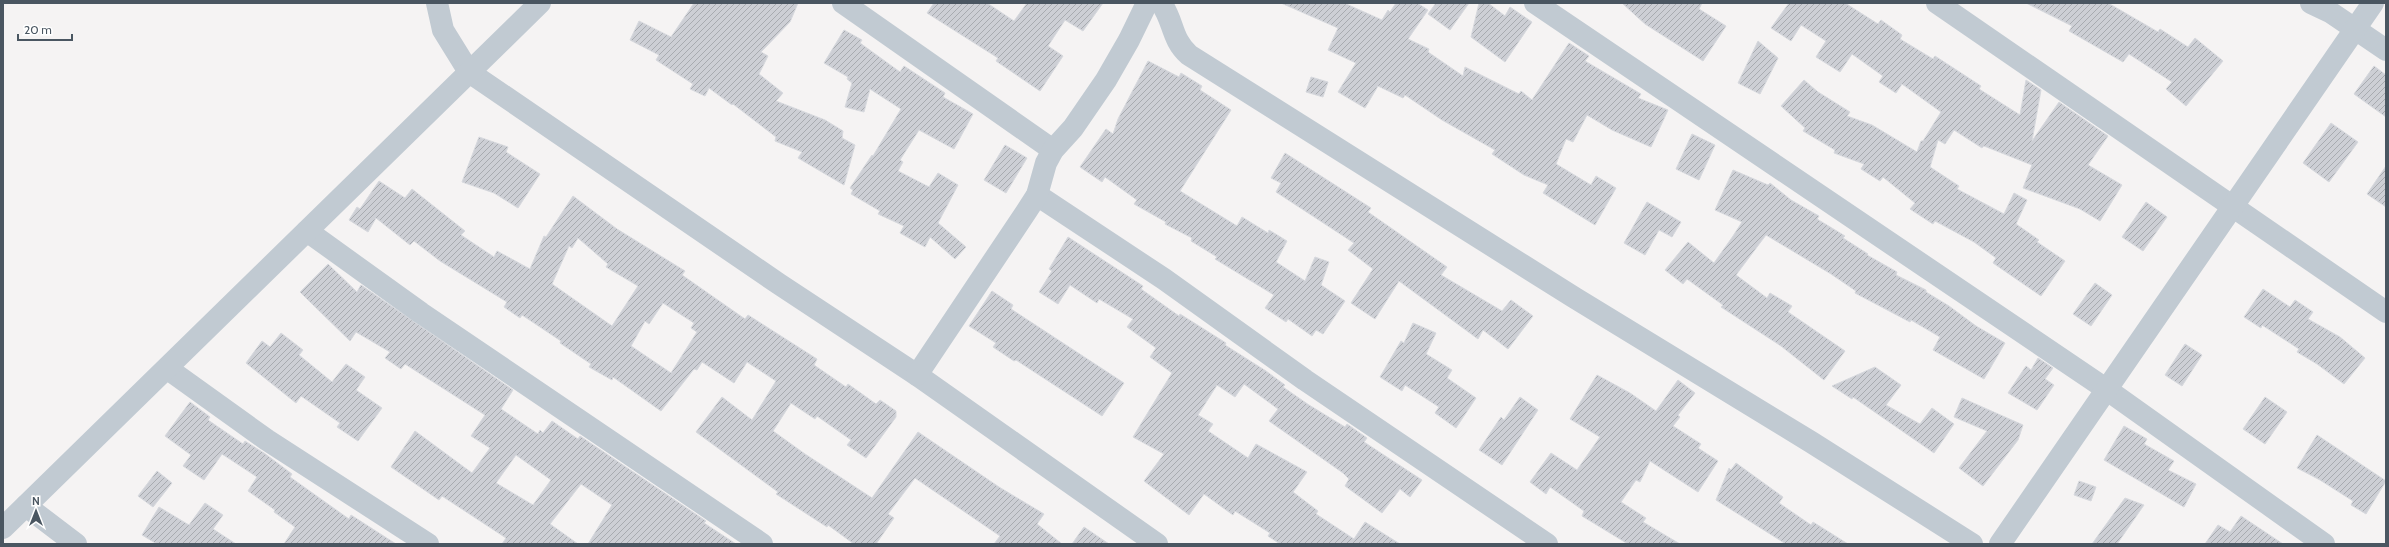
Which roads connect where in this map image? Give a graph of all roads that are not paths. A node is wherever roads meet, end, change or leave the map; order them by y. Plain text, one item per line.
1 (437, 3) edge
2 (540, 3) edge
3 (843, 3) edge
4 (1147, 3) edge
5 (1161, 3) edge
6 (1535, 3) edge
7 (1937, 3) edge
8 (2311, 3) edge
9 (2373, 3) edge
10 (2355, 28) junction
11 (2386, 50) edge
12 (469, 72) junction
13 (1053, 150) junction
14 (1037, 195) junction
15 (2232, 205) junction
16 (306, 231) junction
17 (2386, 312) edge
18 (168, 369) junction
19 (917, 375) junction
20 (2106, 389) junction
21 (26, 506) junction
22 (3, 528) edge
23 (76, 544) edge
24 (428, 544) edge
25 (762, 544) edge
26 (1157, 544) edge
27 (1547, 544) edge
28 (1972, 544) edge
29 (2000, 544) edge
30 (2324, 544) edge

1 - 12 street
2 - 12 street
3 - 13 street
4 - 13 street
5 - 28 street
6 - 20 street
7 - 15 street
8 - 10 street
9 - 10 street
10 - 11 street
10 - 15 street
12 - 16 street
12 - 19 street
13 - 14 street
14 - 19 street
14 - 27 street
15 - 17 street
15 - 20 street
16 - 18 street
16 - 25 street
18 - 21 street
18 - 24 street
19 - 26 street
20 - 29 street
20 - 30 street
21 - 22 street
21 - 23 street

